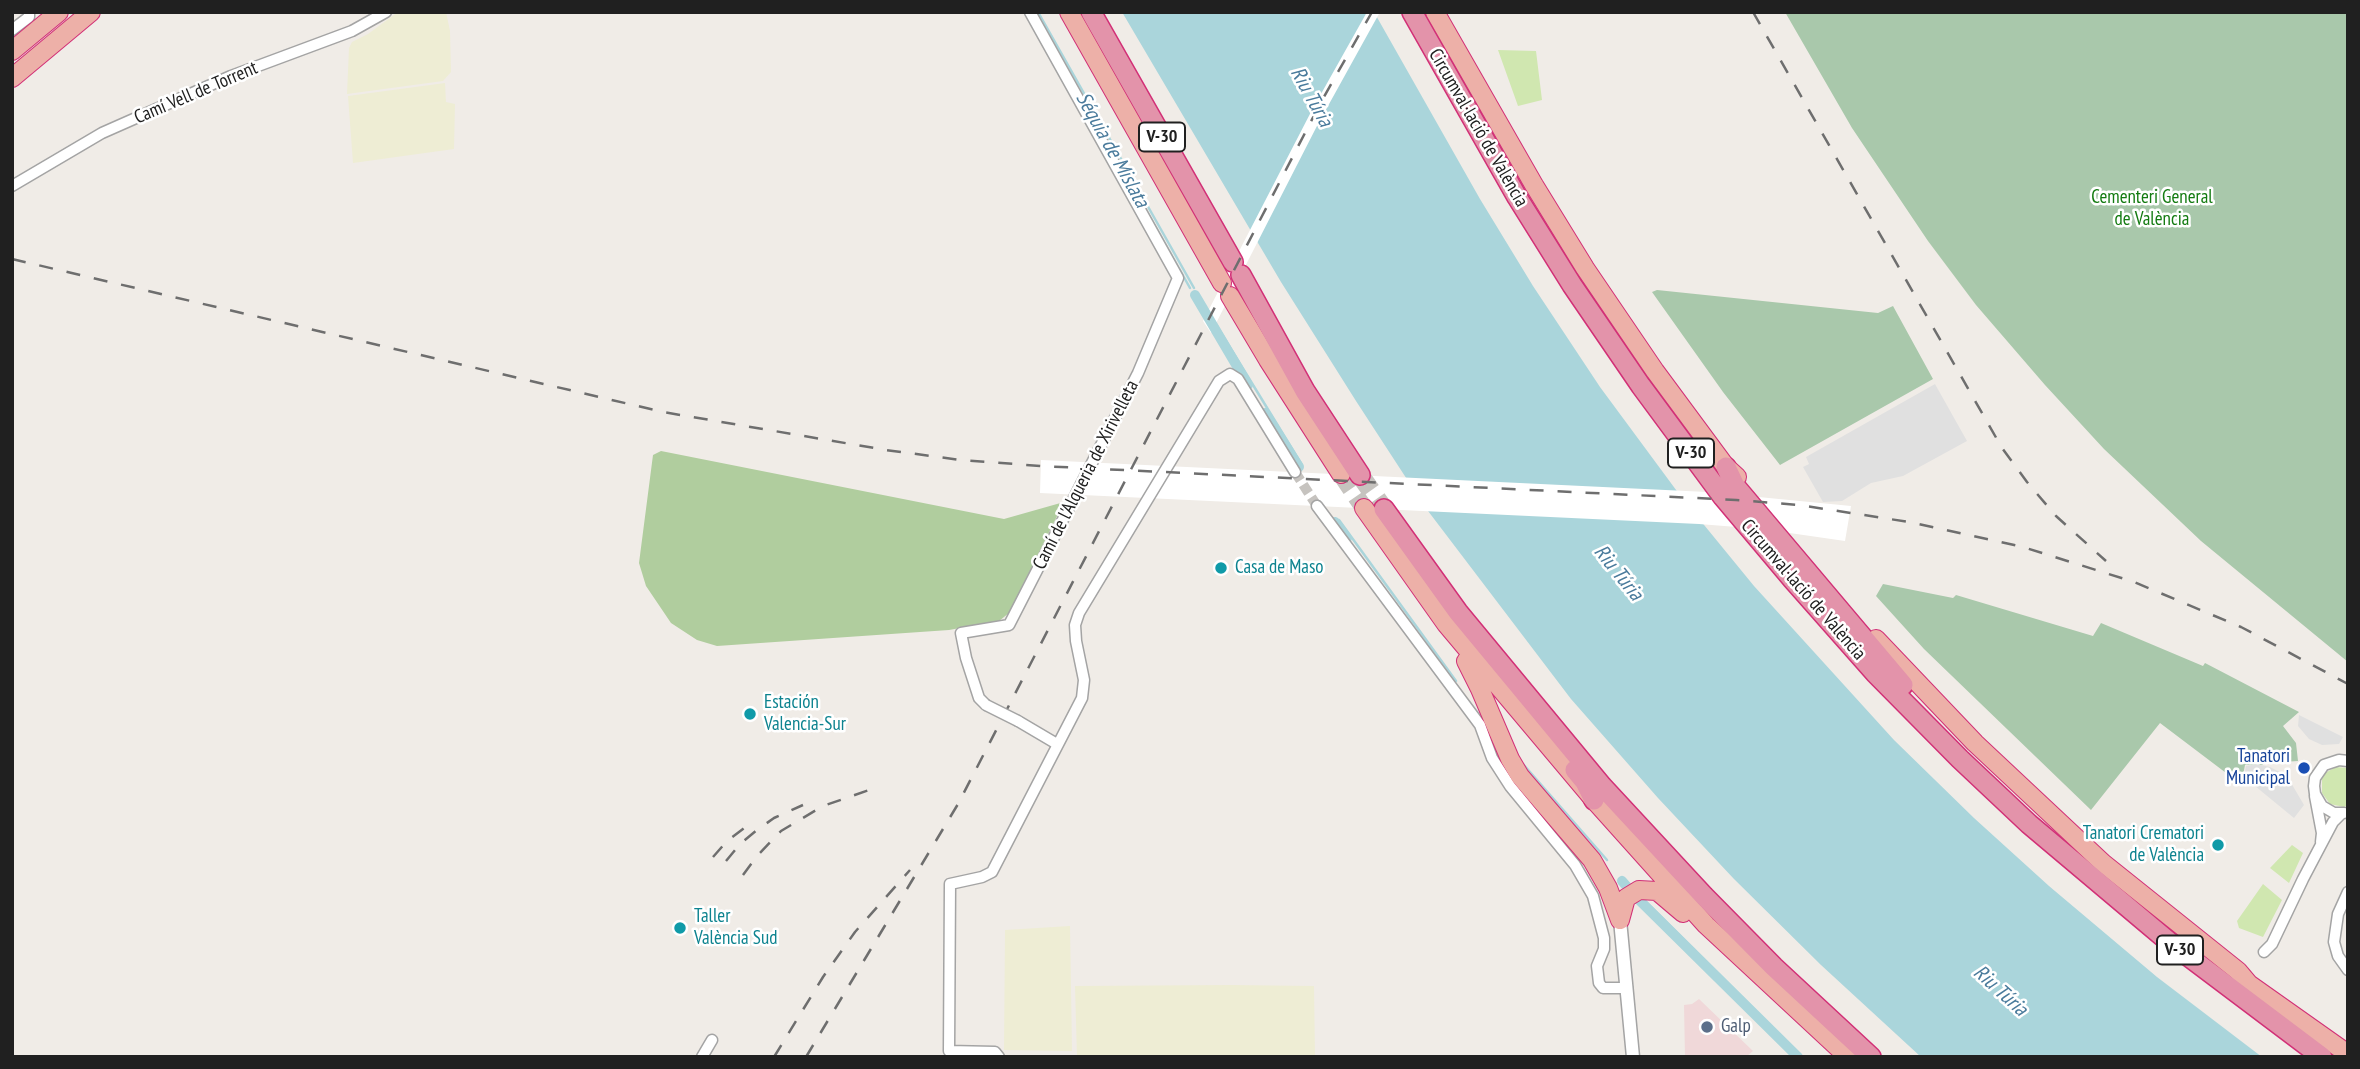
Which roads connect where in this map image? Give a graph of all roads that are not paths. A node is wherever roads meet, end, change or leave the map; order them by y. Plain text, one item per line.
1 (29, 12) edge
2 (59, 12) edge
3 (91, 12) edge
4 (386, 12) edge
5 (1030, 12) edge
6 (1069, 12) edge
7 (1091, 12) edge
8 (1412, 12) edge
9 (1435, 12) edge
10 (12, 30) edge
11 (12, 51) edge
12 (12, 78) edge
13 (12, 186) edge
14 (1232, 279) junction
15 (1726, 467) junction
16 (1295, 472) tunnel mouth
17 (1351, 475) tunnel mouth
18 (1317, 506) tunnel mouth
19 (1364, 508) tunnel mouth
20 (1384, 509) tunnel mouth
21 (1452, 618) junction
22 (1057, 744) junction
23 (2348, 761) edge
24 (2315, 794) junction
25 (1594, 800) joint
26 (2345, 813) edge
27 (2045, 836) junction
28 (2321, 845) junction
29 (2348, 892) edge
30 (1620, 920) junction
31 (1706, 925) junction
32 (2264, 952) dead end
33 (2348, 970) edge
34 (2238, 971) junction
35 (1627, 988) junction
36 (712, 1040) dead end
37 (2348, 1042) edge
38 (2348, 1054) edge
39 (702, 1057) edge
40 (999, 1057) edge
41 (1633, 1057) edge
42 (1848, 1057) edge
43 (1871, 1057) edge
44 (2322, 1057) edge

1 - 10 street
2 - 11 highway
3 - 12 highway
4 - 13 street, Camí Vell de Torrent
5 - 22 street, Camí de l'Alqueria de Xirivelleta, bridge
6 - 14 highway, V-30
7 - 14 highway, V-30
8 - 27 highway, Circumval·lació de València / V-30
9 - 15 highway, Circumval·lació de València / V-30
14 - 17 highway, V-30
15 - 27 highway
15 - 34 highway, Circumval·lació de València / V-30
16 - 22 street
18 - 35 street
19 - 21 highway
20 - 21 highway
21 - 25 highway
21 - 30 highway
21 - 43 highway
22 - 40 street
23 - 24 street
24 - 26 street
24 - 28 street
25 - 31 highway
26 - 28 street
27 - 44 highway, Circumval·lació de València / V-30
28 - 32 street
29 - 33 street
30 - 31 highway
30 - 35 street
31 - 42 highway
34 - 37 highway
34 - 38 highway, Circumval·lació de València / V-30
35 - 41 street
36 - 39 street

